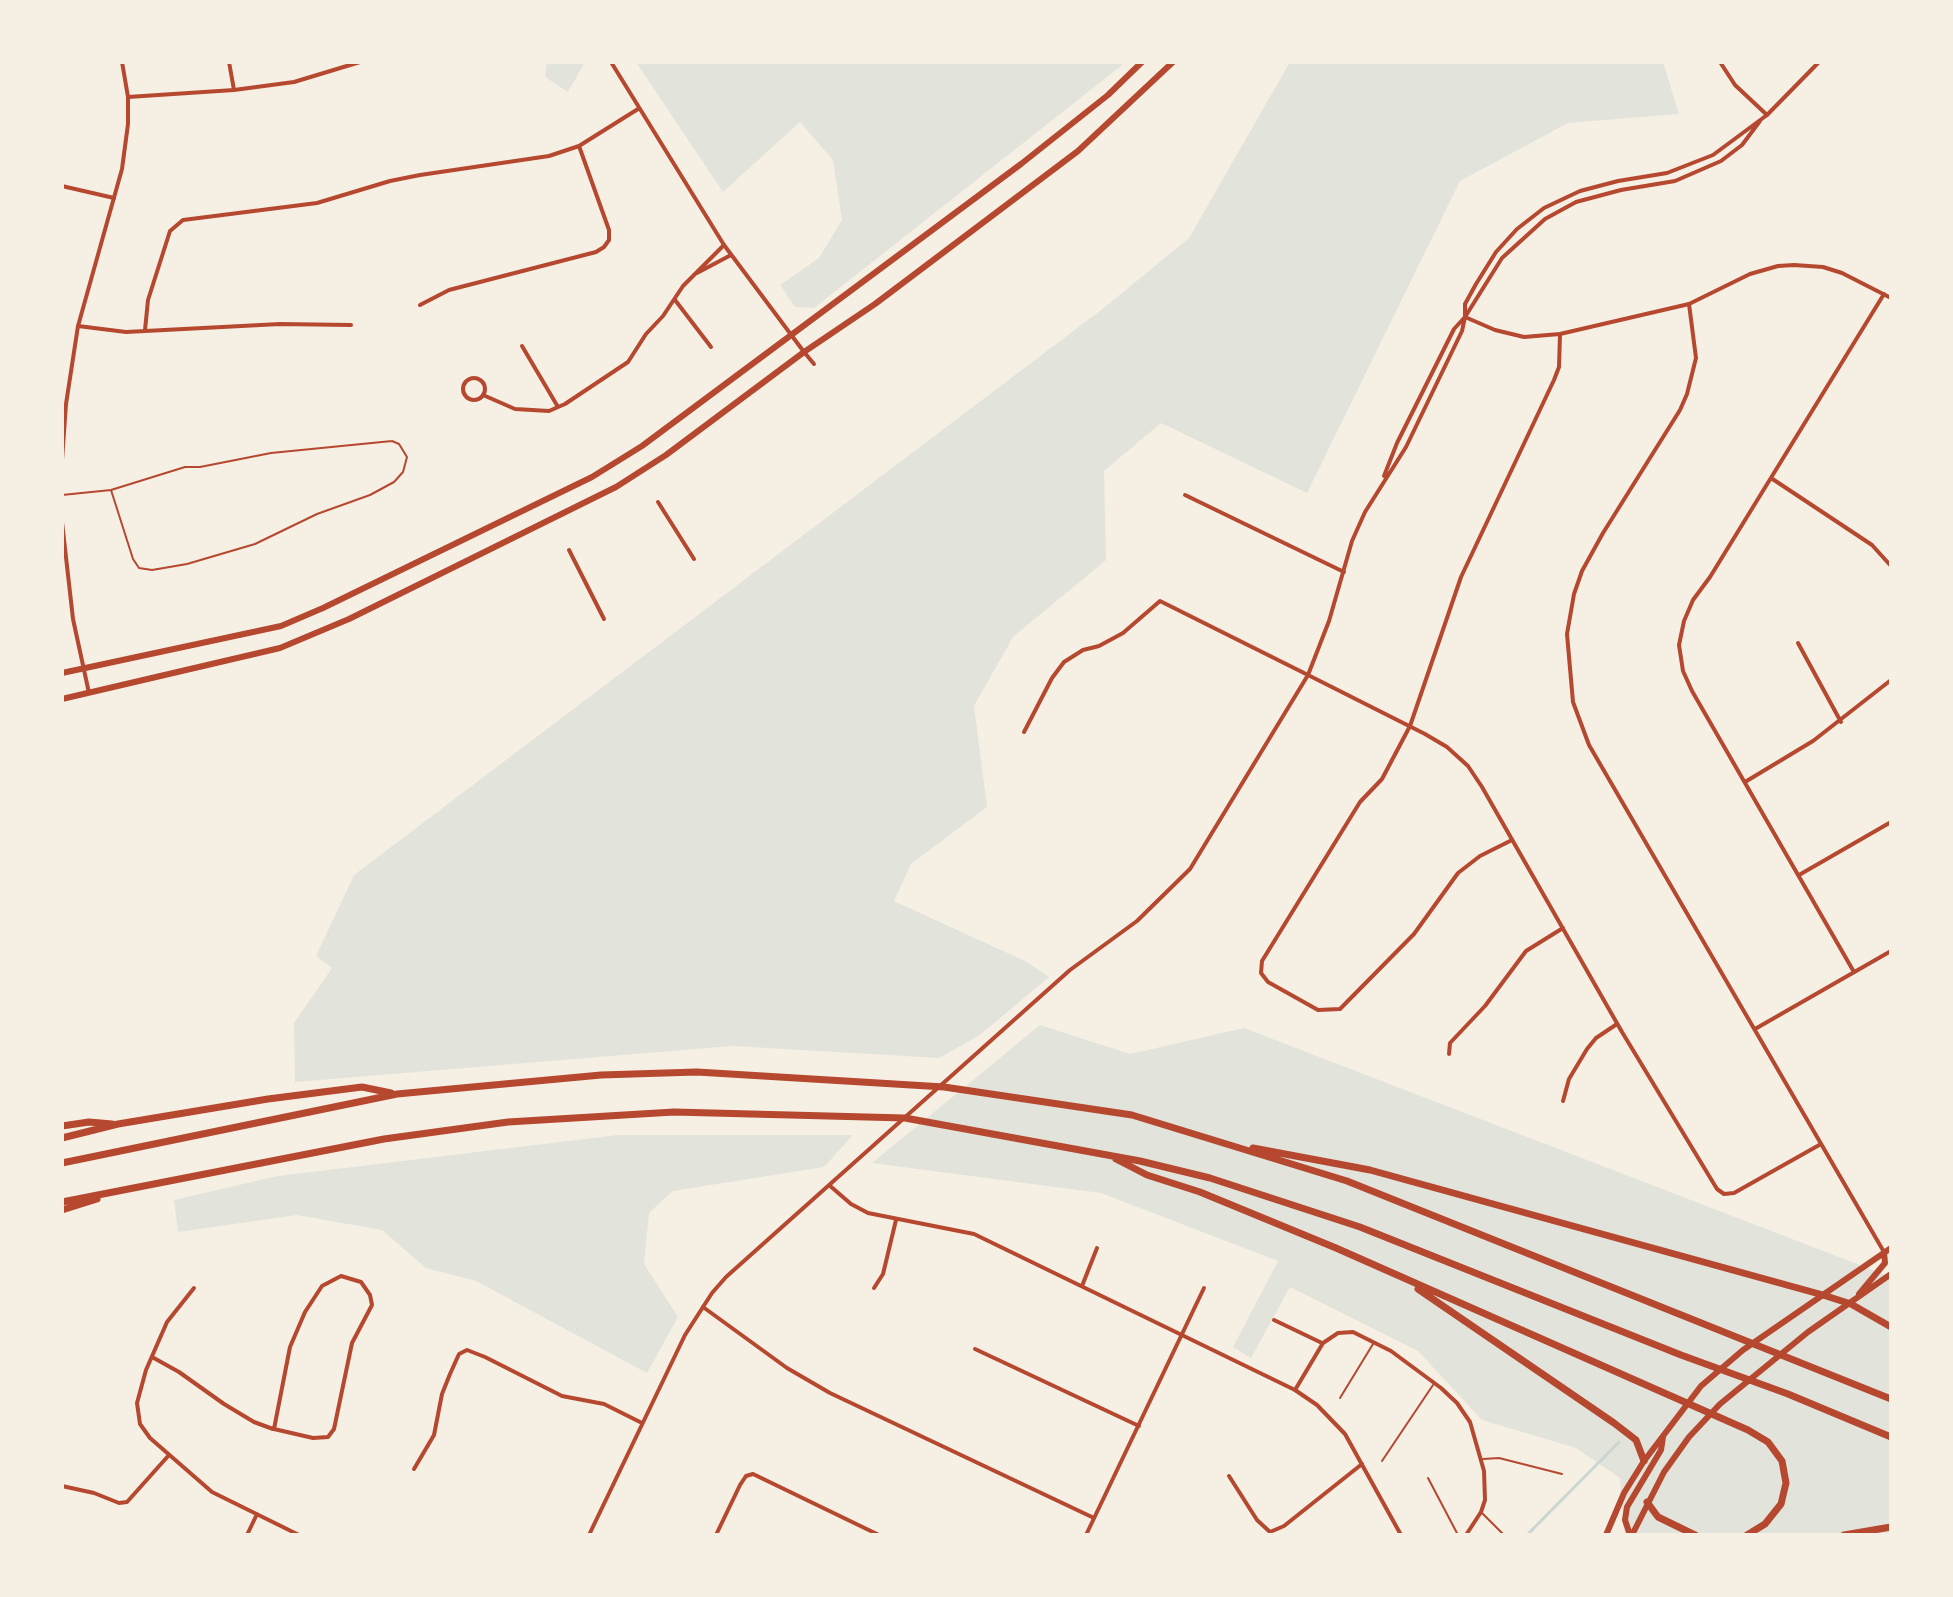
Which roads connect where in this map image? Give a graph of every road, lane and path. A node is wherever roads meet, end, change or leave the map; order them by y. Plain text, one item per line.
1 (122, 62) edge
2 (229, 62) edge
3 (360, 62) edge
4 (611, 62) edge
5 (1142, 62) edge
6 (1173, 62) edge
7 (1720, 62) edge
8 (1819, 62) edge
9 (342, 64) edge
10 (234, 90) junction
11 (128, 97) junction
12 (638, 109) junction
13 (1767, 115) junction
14 (1760, 121) junction
15 (579, 146) junction
16 (62, 186) edge
17 (114, 198) junction
18 (724, 245) junction
19 (731, 255) junction
20 (691, 276) junction
21 (1884, 294) junction
22 (1891, 298) edge
23 (675, 300) junction
24 (1689, 304) junction
25 (420, 305) dead end
26 (1465, 317) junction
27 (351, 325) dead end
28 (78, 326) junction
29 (145, 330) junction
30 (792, 334) junction
31 (1560, 334) junction
32 (522, 346) dead end
33 (711, 347) dead end
34 (804, 352) junction
35 (814, 364) dead end
36 (483, 395) junction
37 (558, 407) junction
38 (62, 460) edge
39 (1771, 478) junction
40 (1380, 485) junction
41 (111, 490) junction
42 (62, 495) edge
43 (1185, 495) dead end
44 (658, 502) dead end
45 (62, 522) edge
46 (569, 550) dead end
47 (694, 559) dead end
48 (1891, 566) edge
49 (1344, 572) junction
50 (604, 619) dead end
51 (1798, 643) dead end
52 (83, 669) junction
53 (62, 673) edge
54 (1308, 675) junction
55 (1891, 680) edge
56 (89, 693) junction
57 (62, 699) edge
58 (1841, 722) junction
59 (1410, 726) junction
60 (1024, 732) dead end
61 (1745, 782) junction
62 (1891, 822) edge
63 (1512, 840) junction
64 (1799, 875) junction
65 (1563, 928) junction
66 (1891, 951) edge
67 (1854, 972) junction
68 (1618, 1024) junction
69 (1755, 1029) junction
70 (1449, 1054) dead end
71 (397, 1094) junction
72 (1563, 1101) dead end
73 (118, 1124) junction
74 (62, 1126) edge
75 (62, 1138) edge
76 (1215, 1140) junction
77 (1822, 1144) junction
78 (1109, 1156) junction
79 (62, 1163) edge
80 (829, 1185) junction
81 (130, 1189) junction
82 (62, 1202) edge
83 (62, 1210) edge
84 (896, 1220) junction
85 (1097, 1248) dead end
86 (1888, 1250) edge
87 (1891, 1274) edge
88 (1407, 1281) junction
89 (1082, 1286) junction
90 (194, 1288) dead end
91 (874, 1288) dead end
92 (1204, 1288) dead end
93 (1823, 1295) junction
94 (1852, 1302) junction
95 (703, 1307) junction
96 (1274, 1320) dead end
97 (1891, 1327) edge
98 (1183, 1335) junction
99 (1374, 1342) junction
100 (1323, 1343) junction
101 (975, 1349) dead end
102 (152, 1357) junction
103 (1434, 1384) junction
104 (1295, 1390) junction
105 (1340, 1398) dead end
106 (1891, 1399) edge
107 (642, 1423) junction
108 (1140, 1426) junction
109 (274, 1429) junction
110 (1664, 1433) junction
111 (1891, 1437) edge
112 (169, 1455) junction
113 (1481, 1460) junction
114 (1382, 1461) dead end
115 (1644, 1461) junction
116 (1362, 1464) junction
117 (414, 1469) dead end
118 (1562, 1474) dead end
119 (1229, 1476) dead end
120 (1428, 1478) dead end
121 (62, 1486) edge
122 (1647, 1502) junction
123 (1481, 1512) junction
124 (257, 1514) junction
125 (1094, 1518) junction
126 (1891, 1527) edge
127 (247, 1535) edge
128 (299, 1535) edge
129 (589, 1535) edge
130 (716, 1535) edge
131 (879, 1535) edge
132 (1086, 1535) edge
133 (1401, 1535) edge
134 (1458, 1535) edge
135 (1466, 1535) edge
136 (1504, 1535) edge
137 (1606, 1535) edge
138 (1631, 1535) edge
139 (1695, 1535) edge
140 (1747, 1535) edge
141 (1844, 1535) edge

1 - 11 street
2 - 10 street
3 - 9 street
4 - 12 street
5 - 30 main road
6 - 34 main road
7 - 13 street
8 - 13 street
9 - 10 street
10 - 11 street
11 - 17 street
12 - 15 street
12 - 18 street
13 - 14 street
14 - 26 street
14 - 26 street
15 - 25 street
15 - 29 street
16 - 17 street
17 - 28 street
18 - 19 street
18 - 20 street
19 - 20 street
19 - 30 street
20 - 23 street
21 - 22 street
21 - 24 street
21 - 39 street
23 - 33 street
23 - 37 street
24 - 31 street
24 - 69 street
26 - 31 street
26 - 40 street
26 - 40 street
27 - 29 street
28 - 29 street
28 - 38 street
30 - 34 street
30 - 52 main road
31 - 59 street
32 - 37 street
34 - 35 street
34 - 56 main road
36 - 36 street
36 - 37 street
39 - 48 street
39 - 61 street
40 - 49 street
41 - 41 lane
41 - 42 lane
43 - 49 street
44 - 47 street
45 - 52 street
46 - 50 street
49 - 54 street
51 - 58 street
52 - 53 main road
52 - 56 street
54 - 59 street
54 - 60 street
54 - 80 street
55 - 58 street
56 - 57 main road
58 - 61 street
59 - 63 street
59 - 63 street
61 - 64 street
62 - 64 street
63 - 65 street
64 - 67 street
65 - 68 street
65 - 70 street
66 - 67 street
67 - 69 street
68 - 72 street
68 - 77 street
69 - 77 street
71 - 73 highway
71 - 76 highway
71 - 79 highway
73 - 74 highway
73 - 75 highway
76 - 93 highway
76 - 106 highway
77 - 86 street
78 - 81 highway
78 - 88 highway
78 - 111 highway
80 - 84 street
80 - 95 street
81 - 82 highway
81 - 83 highway
84 - 89 street
84 - 91 street
85 - 89 street
86 - 93 main road
86 - 94 main road
87 - 94 main road
88 - 115 highway
88 - 140 highway
89 - 98 street
90 - 102 street
92 - 98 street
93 - 94 highway
93 - 110 main road
94 - 97 highway
94 - 122 main road
95 - 107 street
95 - 125 street
96 - 100 street
98 - 104 street
98 - 108 street
99 - 100 street
99 - 103 street
99 - 105 lane
100 - 104 street
101 - 108 street
102 - 109 street
102 - 112 street
103 - 113 street
103 - 114 lane
104 - 116 street
107 - 117 street
107 - 129 street
108 - 125 street
109 - 109 street
110 - 115 main road
110 - 138 main road
112 - 121 street
112 - 124 street
113 - 118 lane
113 - 123 street
115 - 137 main road
116 - 119 street
116 - 133 street
120 - 134 lane
122 - 138 main road
122 - 139 highway
123 - 135 street
123 - 136 lane
124 - 127 street
124 - 128 street
125 - 132 street
126 - 141 highway
130 - 131 street

